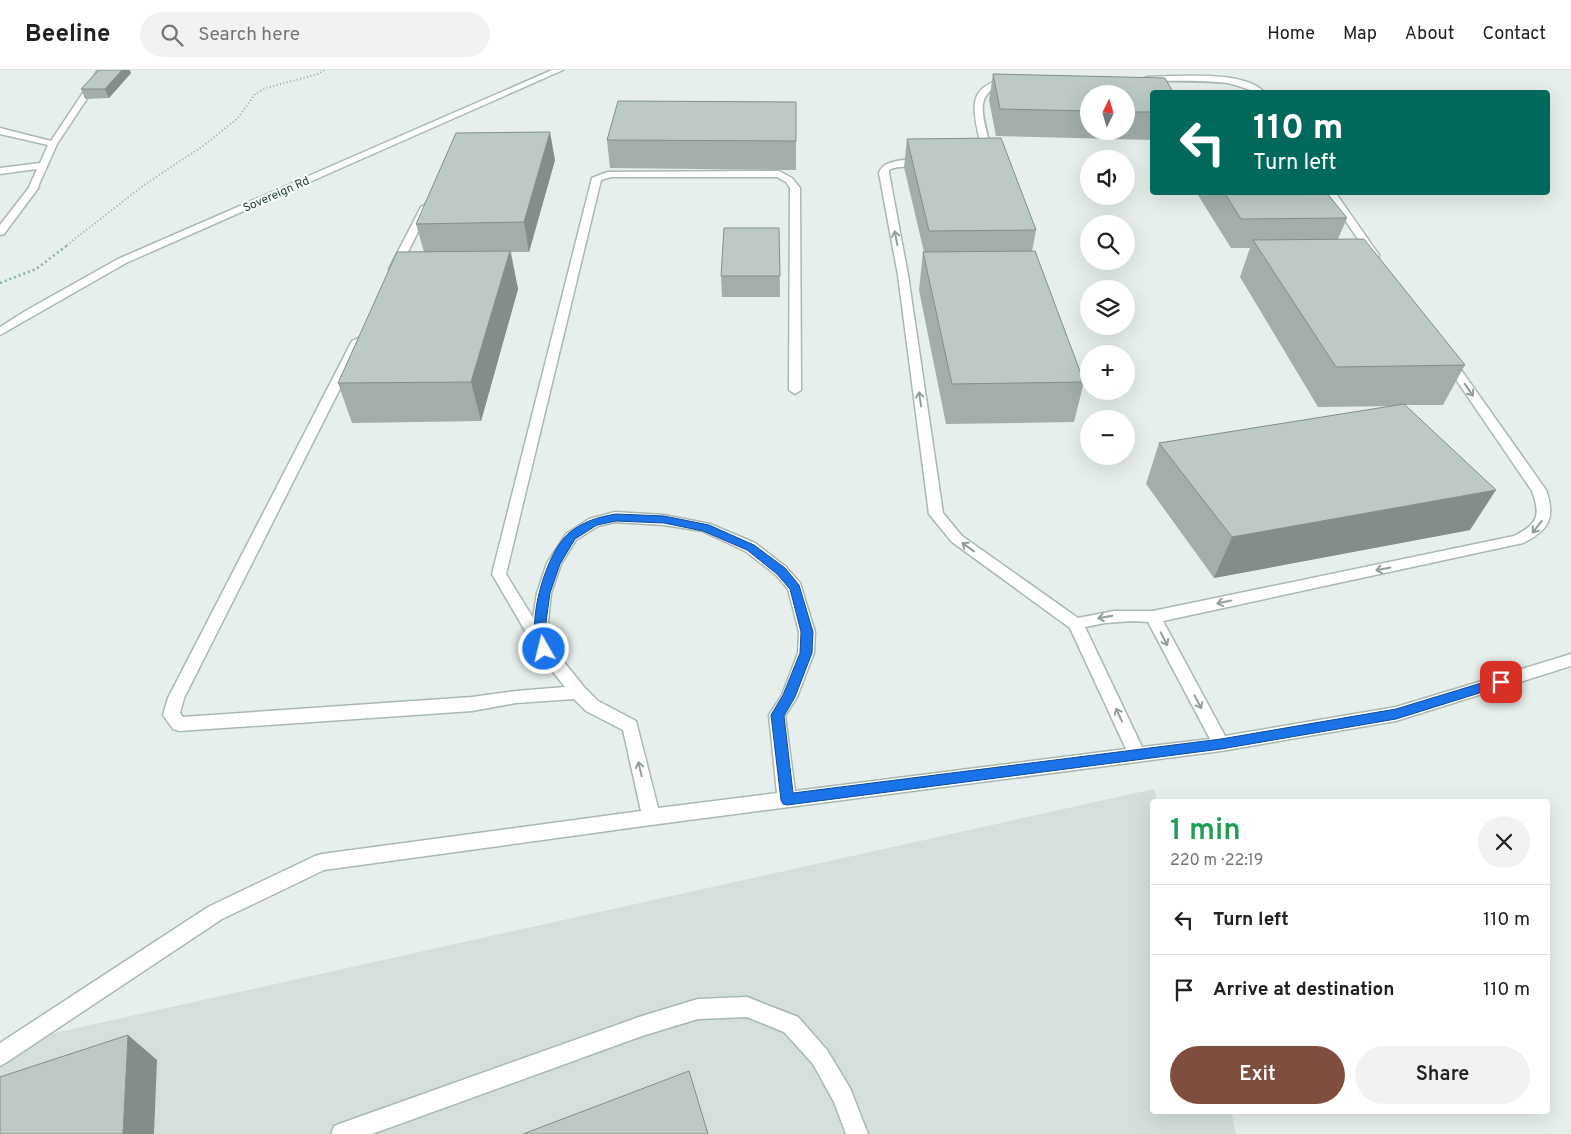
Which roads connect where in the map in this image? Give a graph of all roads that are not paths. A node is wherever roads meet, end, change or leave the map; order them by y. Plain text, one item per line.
1 (102, 70) edge
2 (559, 70) edge
3 (1017, 78) edge
4 (1135, 78) edge
5 (1259, 90) edge
6 (0, 131) edge
7 (53, 144) junction
8 (934, 163) edge
9 (972, 163) edge
10 (44, 165) junction
11 (0, 171) edge
12 (1332, 195) edge
13 (431, 197) edge
14 (0, 232) edge
15 (1381, 265) edge
16 (386, 285) edge
17 (364, 329) edge
18 (0, 332) edge
19 (1438, 346) edge
20 (795, 390) dead end
21 (1153, 617) junction
22 (1076, 624) junction
23 (544, 649) junction
24 (1571, 660) edge
25 (578, 692) junction
26 (1221, 744) junction
27 (1137, 755) junction
28 (787, 800) junction
29 (651, 816) junction
30 (0, 1055) edge
31 (342, 1134) edge
32 (857, 1134) edge

1 - 7 street
2 - 18 street, Sovereign Rd
3 - 9 street
4 - 5 street
6 - 7 street
7 - 10 street
22 -> 8 street
10 - 11 street
10 - 14 street
12 - 15 street
13 - 16 street
17 - 25 street
19 -> 21 street
20 - 23 street
21 -> 22 street
21 -> 26 street
27 -> 22 street
23 - 25 street
23 - 28 street
24 - 26 street
29 -> 25 street
26 - 27 street
27 - 28 street
28 - 29 street
29 - 30 street
31 - 32 street

